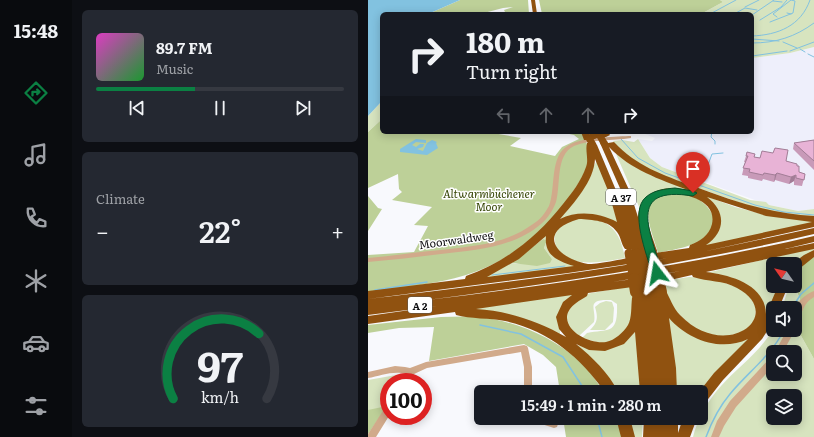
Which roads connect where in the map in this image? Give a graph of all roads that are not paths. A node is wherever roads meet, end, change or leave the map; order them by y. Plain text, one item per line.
1 (530, 0) edge
2 (533, 0) edge
3 (531, 12) edge
4 (534, 12) edge
5 (629, 137) dead end
6 (597, 138) edge
7 (814, 219) edge
8 (643, 223) junction
9 (814, 224) edge
10 (814, 231) edge
11 (814, 239) edge
12 (814, 246) edge
13 (640, 253) junction
14 (814, 253) edge
15 (368, 260) edge
16 (802, 261) edge
17 (599, 265) junction
18 (670, 278) junction
19 (521, 284) junction
20 (602, 289) junction
21 (409, 290) junction
22 (646, 293) junction
23 (814, 294) edge
24 (368, 295) edge
25 (368, 303) edge
26 (802, 303) edge
27 (368, 311) edge
28 (420, 313) junction
29 (368, 320) edge
30 (766, 324) edge
31 (766, 367) edge
32 (410, 372) joint
33 (368, 375) edge
34 (528, 385) edge
35 (607, 385) edge
36 (646, 385) edge
37 (651, 385) edge
38 (660, 385) edge
39 (671, 385) edge
40 (708, 389) edge
41 (380, 424) edge
42 (625, 425) edge
43 (651, 425) edge
44 (657, 425) edge
45 (671, 425) edge
46 (687, 425) edge
47 (653, 436) edge
48 (371, 437) edge
49 (628, 437) edge
50 (671, 437) edge
51 (683, 437) edge
52 (715, 437) edge

1 - 3 highway
2 - 4 highway
5 - 15 street, Moorwaldweg
6 - 7 highway
6 - 8 highway
6 - 13 highway, A 37
6 - 21 highway
8 - 13 highway
8 - 13 highway
9 - 13 highway
10 - 19 highway, A 2
11 - 27 highway, A 2
12 - 18 highway
13 - 17 highway
13 - 17 highway
13 - 19 highway
13 - 22 highway, bridge
13 - 22 highway, bridge
14 - 16 highway
17 - 21 highway
18 - 20 highway
18 - 22 highway
19 - 25 highway, A 2
20 - 22 highway
20 - 28 highway
21 - 24 highway
22 - 36 highway
22 - 37 highway
22 - 38 highway
22 - 39 highway
23 - 26 street
28 - 29 highway
28 - 35 highway
30 - 40 highway
31 - 52 street
32 - 33 street
32 - 34 street
41 - 48 street
42 - 49 highway
43 - 47 highway
44 - 47 highway
45 - 50 highway
46 - 51 highway

